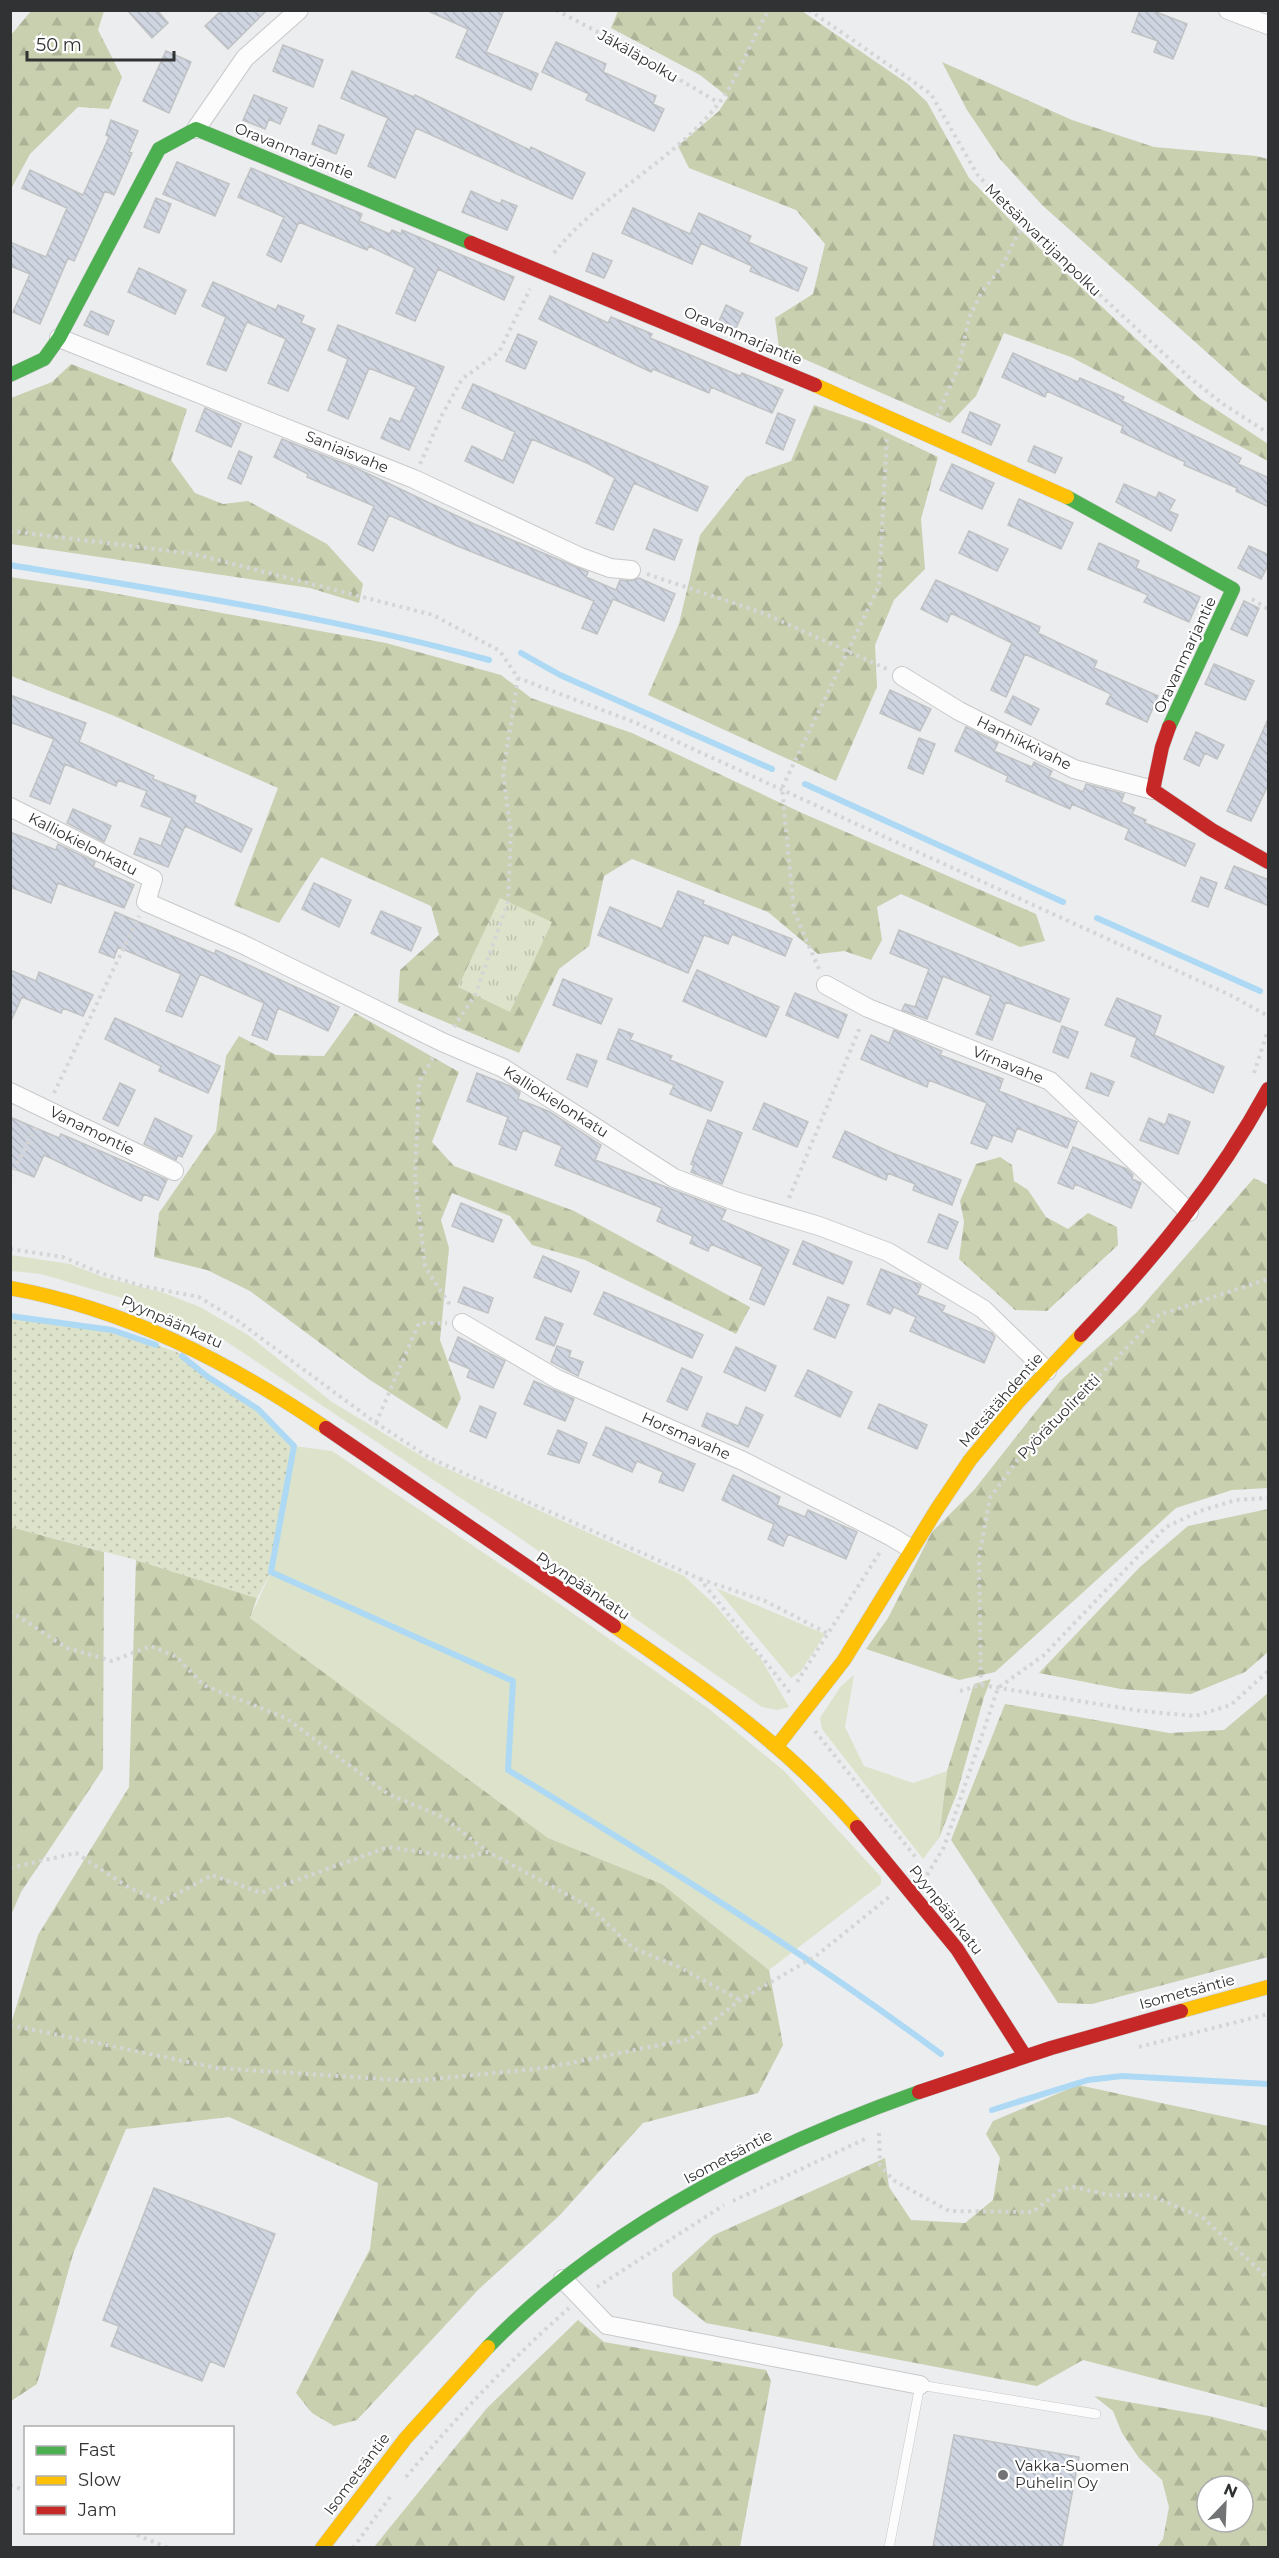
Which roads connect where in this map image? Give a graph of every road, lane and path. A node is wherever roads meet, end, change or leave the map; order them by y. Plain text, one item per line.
1 (299, 10) edge
2 (556, 10) edge
3 (769, 10) edge
4 (810, 10) edge
5 (1228, 10) edge
6 (1269, 25) edge
7 (196, 129) junction
8 (1023, 224) junction
9 (59, 338) junction
10 (10, 375) edge
11 (889, 416) junction
12 (1269, 433) edge
13 (929, 435) junction
14 (10, 531) edge
15 (631, 570) joint
16 (847, 650) junction
17 (902, 676) joint
18 (518, 678) junction
19 (782, 788) junction
20 (1153, 790) junction
21 (10, 807) edge
22 (1269, 862) edge
23 (146, 902) junction
24 (826, 985) joint
25 (868, 1008) junction
26 (1269, 1016) edge
27 (442, 1042) junction
28 (1269, 1089) edge
29 (10, 1092) edge
30 (46, 1108) junction
31 (174, 1171) dead end
32 (10, 1177) edge
33 (1189, 1212) junction
34 (782, 1214) junction
35 (1269, 1279) edge
36 (10, 1288) edge
37 (462, 1323) junction
38 (1047, 1371) junction
39 (376, 1423) dead end
40 (1269, 1498) edge
41 (910, 1548) junction
42 (699, 1579) dead end
43 (10, 1611) edge
44 (829, 1634) dead end
45 (1269, 1671) edge
46 (981, 1685) junction
47 (998, 1688) junction
48 (960, 1691) dead end
49 (777, 1746) junction
50 (488, 1852) junction
51 (10, 1868) edge
52 (907, 1885) junction
53 (1269, 1987) edge
54 (740, 2000) junction
55 (1269, 2014) edge
56 (10, 2025) edge
57 (1134, 2049) dead end
58 (1025, 2056) junction
59 (890, 2129) dead end
60 (879, 2133) junction
61 (1269, 2278) edge
62 (562, 2279) junction
63 (580, 2298) junction
64 (920, 2385) junction
65 (1096, 2414) dead end
66 (398, 2486) dead end
67 (392, 2495) dead end
68 (135, 2534) edge
69 (168, 2547) edge
70 (322, 2547) edge
71 (353, 2547) edge
72 (889, 2547) edge

1 - 7 street
2 - 3 path, Jäkäläpolku
4 - 8 path, Metsänvartijanpolku
5 - 6 street
7 - 9 main road
7 - 11 main road, Oravanmarjantie
8 - 12 path, Metsänvartijanpolku
8 - 13 path
9 - 10 main road
9 - 15 street, Saniaisvahe
11 - 13 main road, Oravanmarjantie
11 - 16 path
13 - 20 main road, Oravanmarjantie
14 - 18 path
15 - 16 path
16 - 17 path
16 - 19 path
17 - 20 street, Hanhikkivahe
18 - 19 path
18 - 27 path
19 - 24 path
19 - 26 path
20 - 22 main road
21 - 23 street, Kalliokielonkatu
23 - 27 street, Kalliokielonkatu
23 - 30 path
24 - 25 street, Virnavahe
25 - 33 street, Virnavahe
25 - 34 path
27 - 34 street, Kalliokielonkatu
27 - 37 path
28 - 33 main road, Metsätähdentie
29 - 30 street, Vanamontie
30 - 31 street, Vanamontie
30 - 32 path
33 - 38 main road, Metsätähdentie
34 - 38 street, Kalliokielonkatu
35 - 46 path, Pyörätuolireitti
36 - 49 main road, Pyynpäänkatu
37 - 39 path
37 - 41 street, Horsmavahe
38 - 41 main road, Metsätähdentie
40 - 47 path
41 - 49 main road, Metsätähdentie
42 - 44 path
43 - 50 path
45 - 47 path
46 - 47 path
46 - 48 path
47 - 52 path
49 - 52 main road, Pyynpäänkatu
50 - 51 path
50 - 54 path
52 - 54 path
52 - 58 main road, Pyynpäänkatu
53 - 58 main road, Isometsäntie
54 - 56 path
55 - 57 path
58 - 62 main road, Isometsäntie
59 - 60 path
60 - 61 path
60 - 63 path
62 - 63 street
62 - 70 main road, Isometsäntie
63 - 64 street
63 - 66 path
64 - 65 lane
64 - 72 lane
67 - 71 path
68 - 69 path

